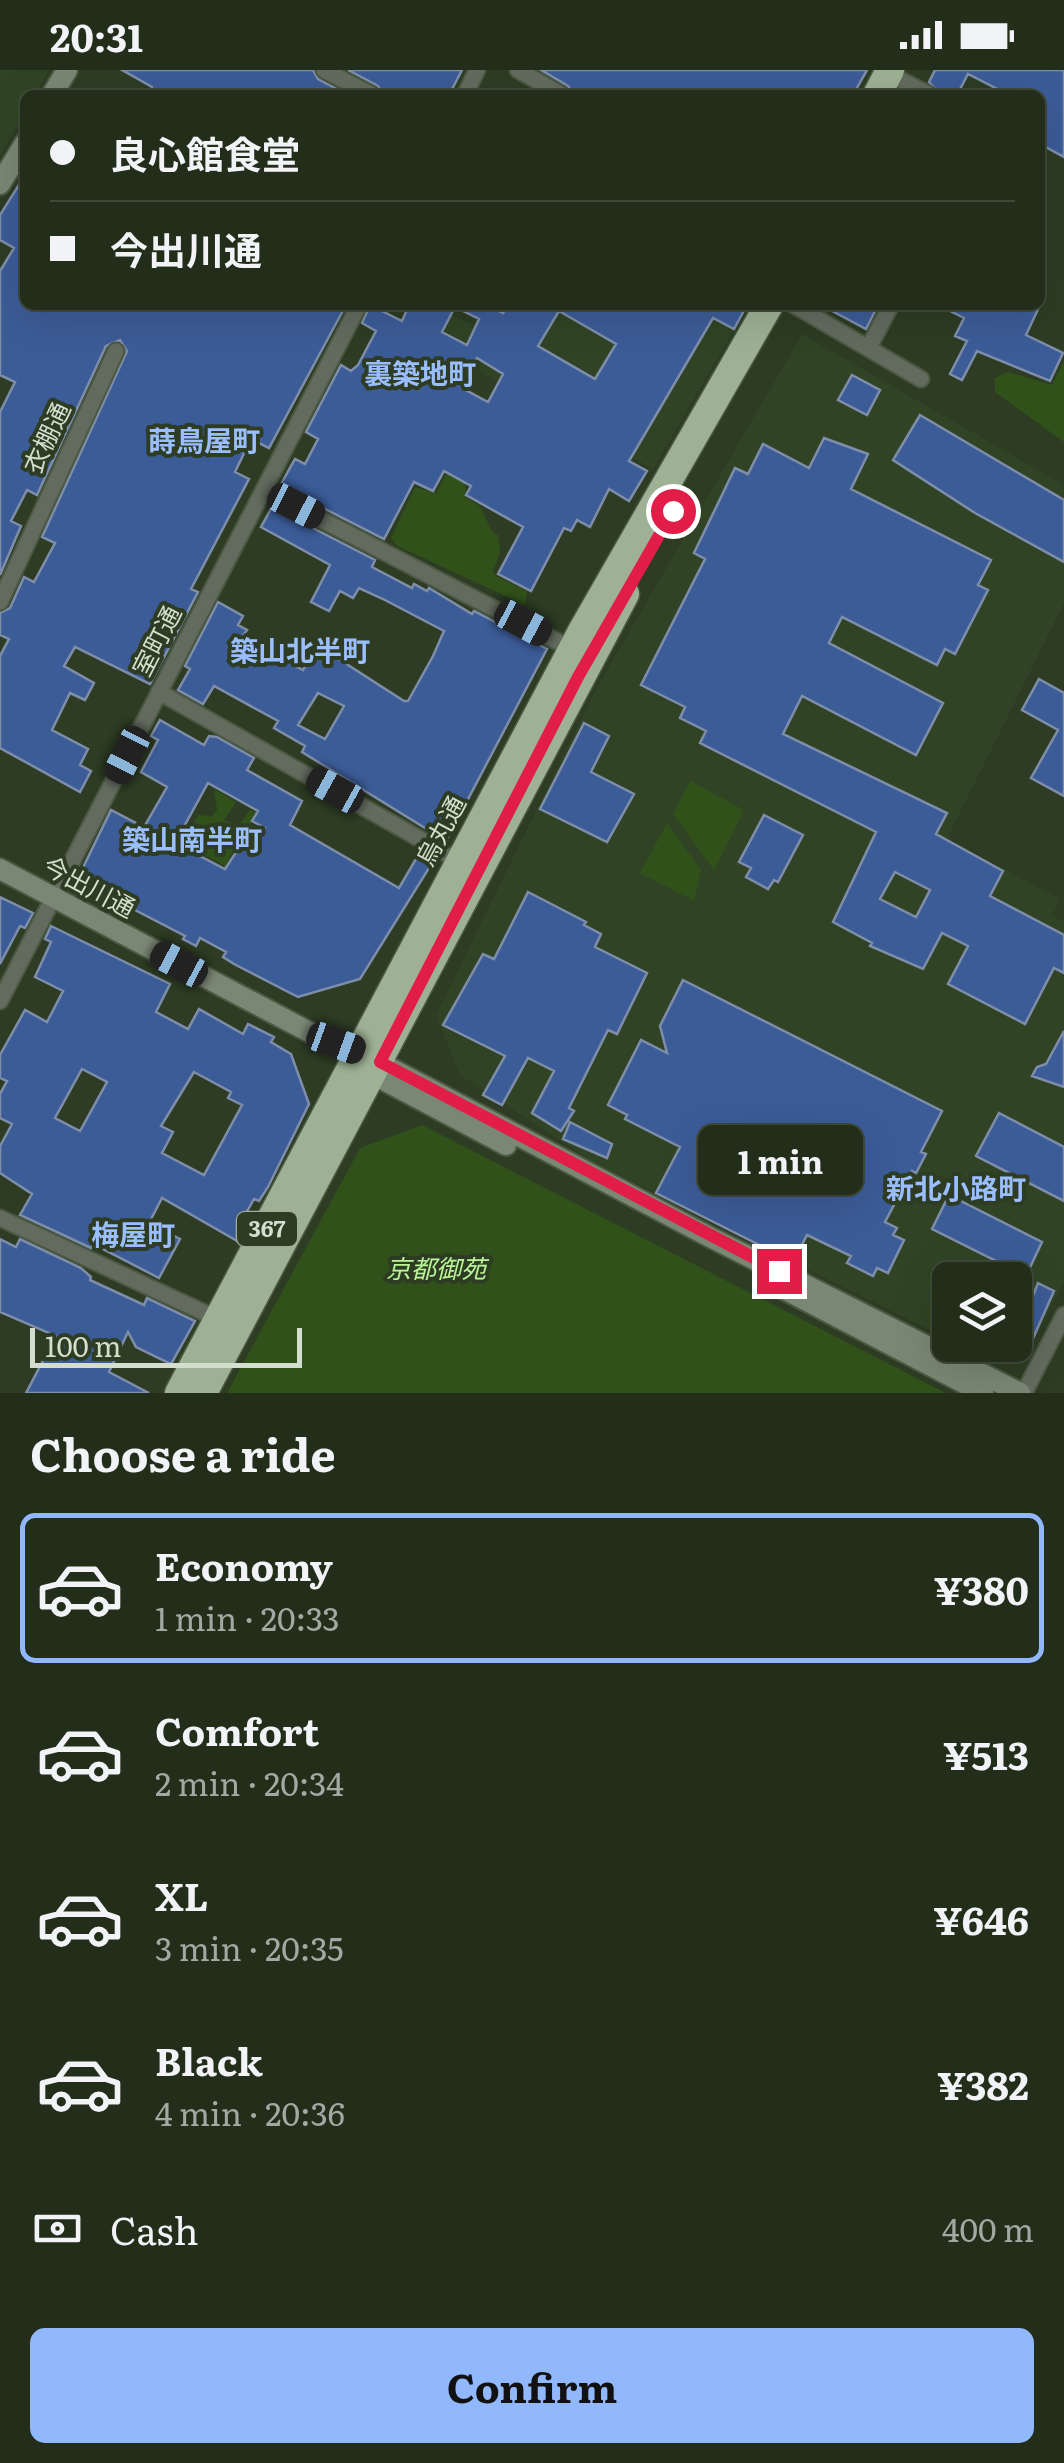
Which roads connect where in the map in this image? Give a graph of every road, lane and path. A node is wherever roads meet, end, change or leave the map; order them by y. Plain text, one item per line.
1 (324, 70) edge
2 (518, 70) edge
3 (892, 79) edge
4 (362, 90) edge
5 (553, 90) edge
6 (918, 90) edge
7 (20, 151) edge
8 (0, 184) edge
9 (356, 310) edge
10 (766, 310) edge
11 (789, 310) edge
12 (801, 310) edge
13 (888, 310) edge
14 (870, 347) junction
15 (116, 351) dead end
16 (921, 379) dead end
17 (264, 490) junction
18 (0, 602) edge
19 (572, 649) junction
20 (159, 692) junction
21 (458, 860) junction
22 (0, 869) edge
23 (54, 897) junction
24 (0, 1001) edge
25 (367, 1063) junction
26 (0, 1218) edge
27 (1064, 1315) edge
28 (218, 1320) junction
29 (179, 1393) edge
30 (203, 1393) edge
31 (983, 1393) edge
32 (1022, 1393) edge

1 - 4 street
2 - 5 street
3 - 6 street
7 - 8 main road
9 - 17 street, 室町通
10 - 19 highway, 烏丸通 / 367
11 - 25 highway, 烏丸通 / 367
12 - 14 street
13 - 14 street
14 - 16 street
15 - 18 street, 衣棚通
17 - 19 street
17 - 20 street, 室町通
19 - 21 highway, 烏丸通 / 367
20 - 21 street
20 - 23 street, 室町通
21 - 25 highway, 烏丸通 / 367
22 - 23 main road, 今出川通
23 - 24 street, 室町通
23 - 25 main road, 今出川通
25 - 28 highway, 烏丸通 / 367
25 - 30 highway, 烏丸通 / 367
25 - 31 main road, 今出川通
25 - 32 main road, 今出川通
26 - 28 street
27 - 32 street
28 - 29 highway, 烏丸通 / 367

